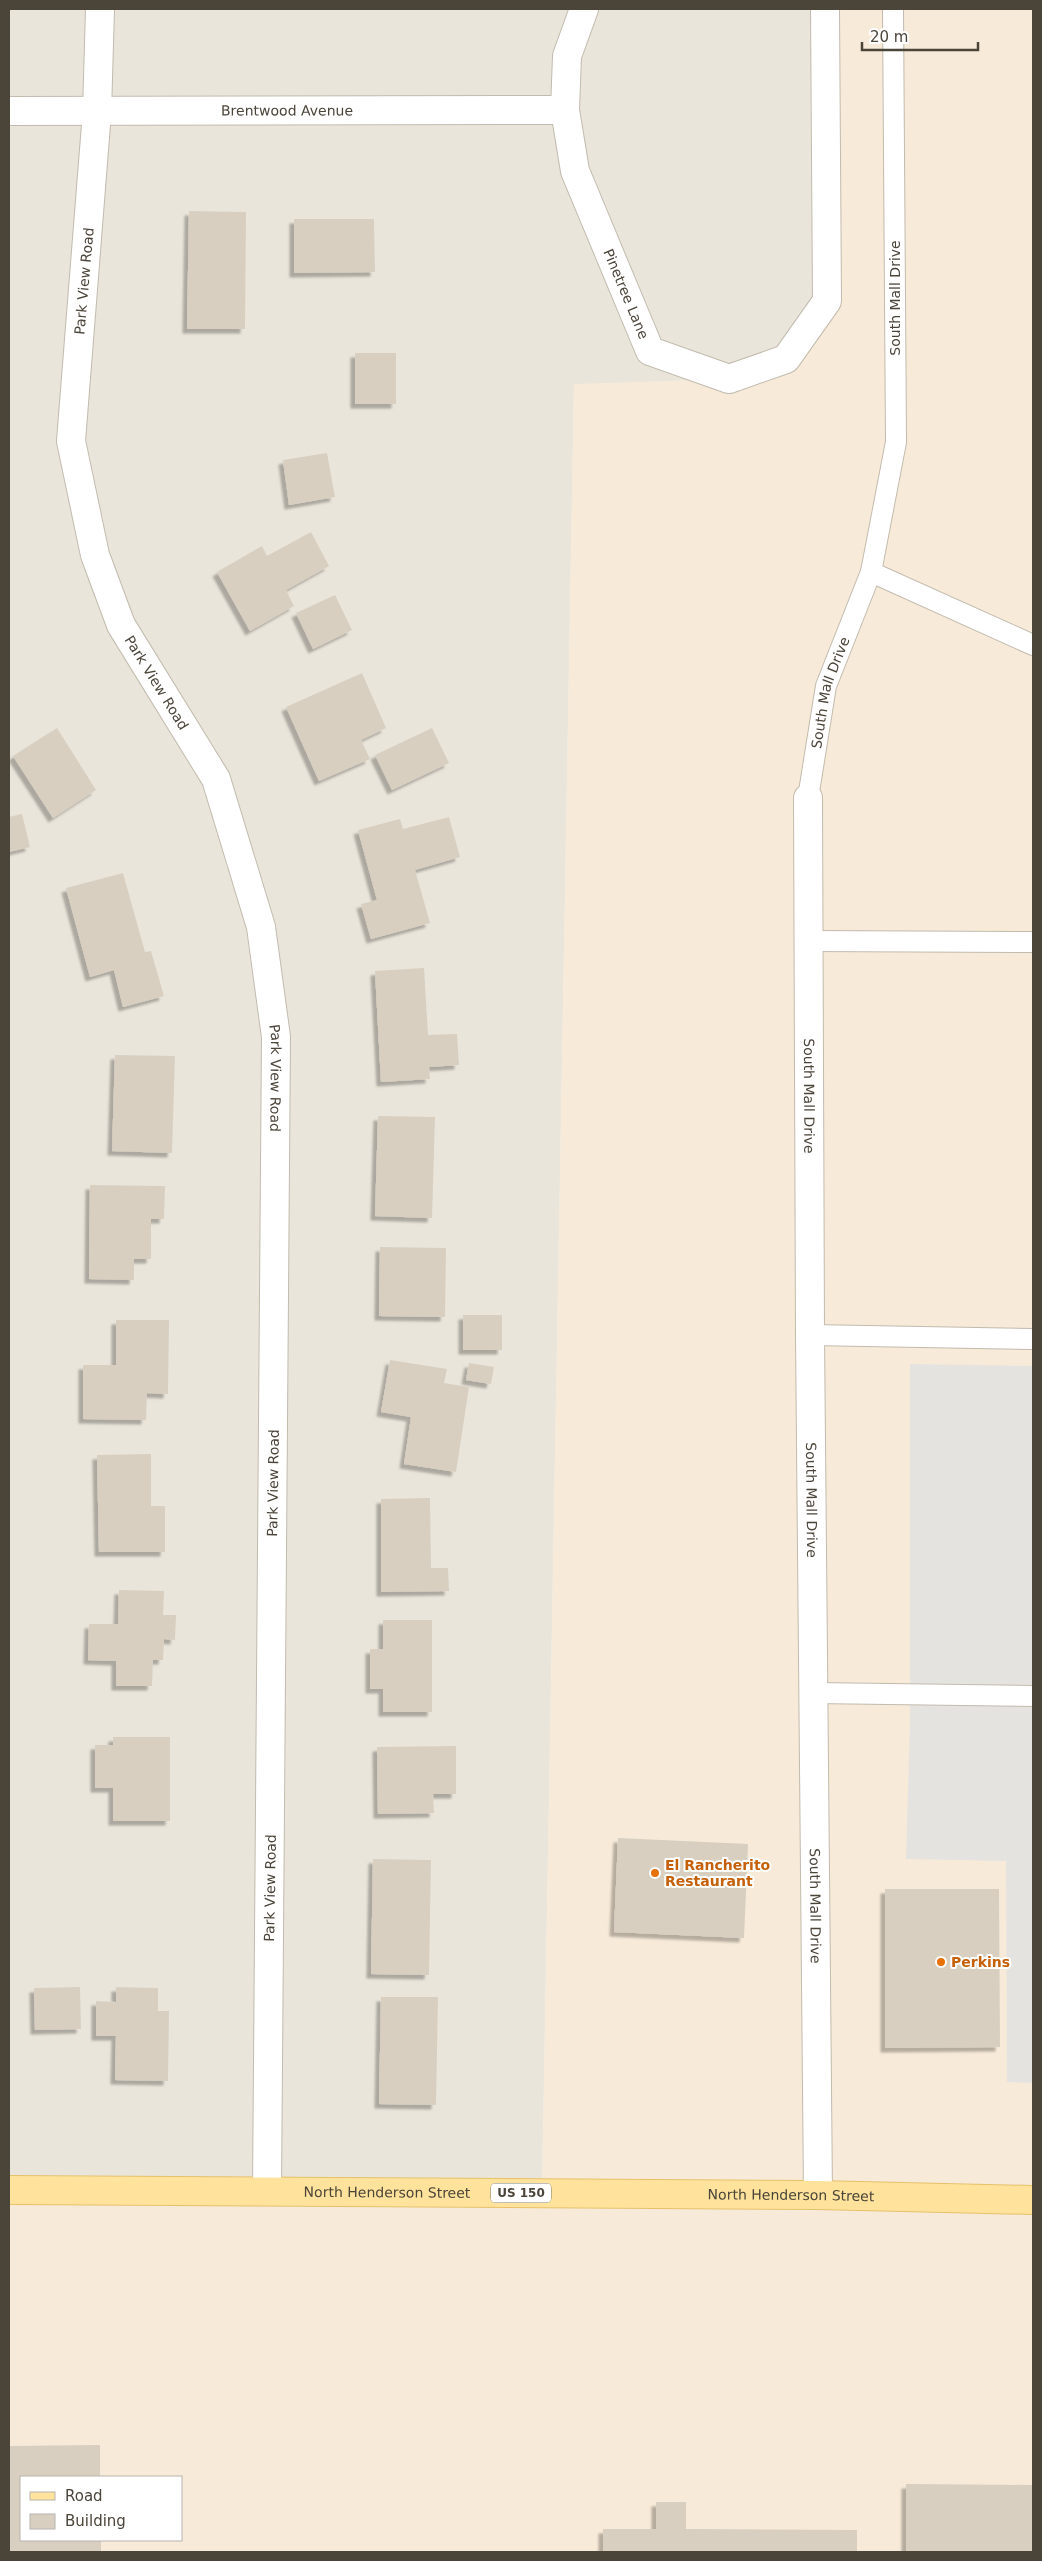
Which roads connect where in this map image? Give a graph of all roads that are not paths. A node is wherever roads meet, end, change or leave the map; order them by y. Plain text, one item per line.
1 (100, 9) edge
2 (584, 9) edge
3 (825, 9) edge
4 (893, 9) edge
5 (565, 110) junction
6 (9, 111) edge
7 (97, 112) junction
8 (871, 572) junction
9 (1033, 645) edge
10 (808, 798) joint
11 (809, 941) junction
12 (1033, 942) edge
13 (810, 1335) junction
14 (1033, 1339) edge
15 (814, 1693) junction
16 (1033, 1696) edge
17 (9, 2190) edge
18 (267, 2191) junction
19 (818, 2195) junction
20 (1033, 2200) edge

1 - 7 street, Park View Road
2 - 5 street, Pinetree Lane
3 - 5 street, Pinetree Lane
4 - 8 lane, South Mall Drive
5 - 7 street, Brentwood Avenue
6 - 7 street, Brentwood Avenue
7 - 18 street, Park View Road
8 - 9 lane
8 - 10 lane, South Mall Drive
10 - 11 street, South Mall Drive
11 - 12 lane
11 - 13 street, South Mall Drive
13 - 14 lane
13 - 15 street, South Mall Drive
15 - 16 lane
15 - 19 street, South Mall Drive
17 - 18 main road, North Henderson Street / US 150
18 - 19 main road, North Henderson Street / US 150
19 - 20 main road, North Henderson Street / US 150

